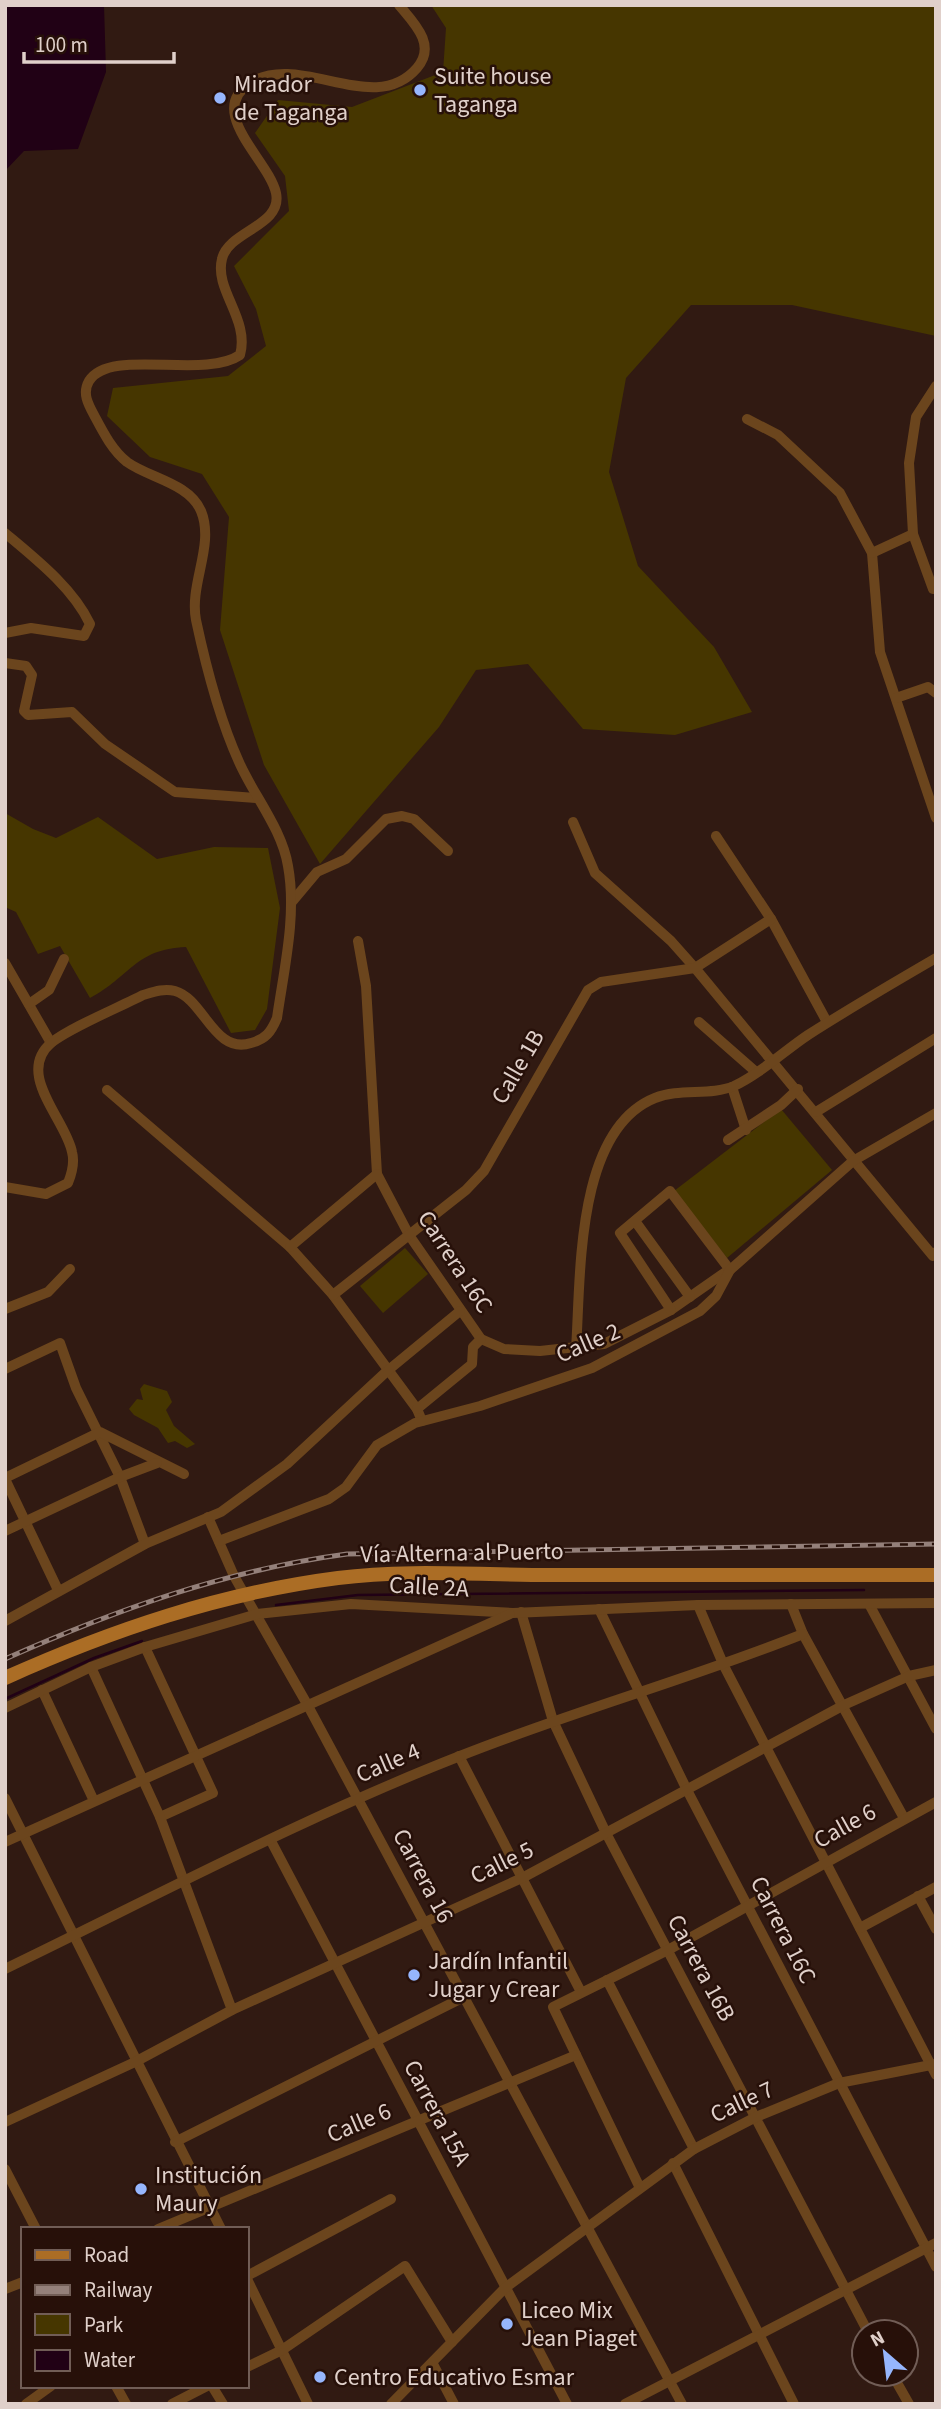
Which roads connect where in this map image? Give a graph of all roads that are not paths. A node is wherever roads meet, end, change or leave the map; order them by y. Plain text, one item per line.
1 (399, 5) edge
2 (936, 386) edge
3 (747, 419) dead end
4 (5, 533) edge
5 (913, 534) junction
6 (872, 553) junction
7 (933, 589) dead end
8 (5, 633) edge
9 (5, 663) edge
10 (932, 690) edge
11 (896, 698) junction
12 (256, 798) junction
13 (936, 818) edge
14 (573, 822) dead end
15 (716, 836) dead end
16 (448, 851) dead end
17 (291, 903) junction
18 (771, 919) junction
19 (358, 941) dead end
20 (936, 958) edge
21 (64, 959) dead end
22 (5, 964) edge
23 (695, 968) junction
24 (29, 1004) junction
25 (699, 1022) dead end
26 (827, 1022) junction
27 (936, 1038) edge
28 (51, 1043) junction
29 (771, 1060) junction
30 (756, 1073) junction
31 (732, 1087) junction
32 (798, 1089) junction
33 (107, 1090) dead end
34 (816, 1112) junction
35 (936, 1114) edge
36 (746, 1130) junction
37 (728, 1140) dead end
38 (853, 1161) junction
39 (377, 1174) junction
40 (5, 1186) edge
41 (635, 1221) junction
42 (409, 1235) junction
43 (290, 1247) junction
44 (934, 1254) edge
45 (70, 1269) dead end
46 (730, 1270) junction
47 (332, 1295) junction
48 (690, 1297) junction
49 (5, 1309) edge
50 (671, 1310) junction
51 (460, 1311) junction
52 (481, 1339) junction
53 (576, 1349) junction
54 (5, 1369) edge
55 (386, 1372) junction
56 (417, 1409) junction
57 (422, 1421) junction
58 (100, 1432) junction
59 (157, 1463) junction
60 (184, 1474) dead end
61 (120, 1477) junction
62 (5, 1478) edge
63 (208, 1517) junction
64 (24, 1521) junction
65 (5, 1531) edge
66 (219, 1541) junction
67 (145, 1544) junction
68 (936, 1575) edge
69 (58, 1590) junction
70 (936, 1603) edge
71 (791, 1604) junction
72 (869, 1604) junction
73 (252, 1605) junction
74 (698, 1605) junction
75 (599, 1609) junction
76 (517, 1612) junction
77 (5, 1621) edge
78 (803, 1634) junction
79 (145, 1647) junction
80 (724, 1666) junction
81 (91, 1667) junction
82 (936, 1670) edge
83 (909, 1676) junction
84 (5, 1678) edge
85 (42, 1690) junction
86 (640, 1693) junction
87 (307, 1704) junction
88 (844, 1705) junction
89 (5, 1707) edge
90 (552, 1721) junction
91 (936, 1729) edge
92 (766, 1748) junction
93 (195, 1755) junction
94 (459, 1756) junction
95 (144, 1779) junction
96 (687, 1790) junction
97 (5, 1798) edge
98 (358, 1799) junction
99 (94, 1801) junction
100 (936, 1802) edge
101 (160, 1817) junction
102 (904, 1818) junction
103 (23, 1833) junction
104 (606, 1833) junction
105 (271, 1841) junction
106 (5, 1842) edge
107 (825, 1861) junction
108 (524, 1877) junction
109 (184, 1883) junction
110 (936, 1886) edge
111 (918, 1896) junction
112 (747, 1906) junction
113 (424, 1922) junction
114 (860, 1928) junction
115 (936, 1929) edge
116 (73, 1936) junction
117 (668, 1950) junction
118 (335, 1964) junction
119 (5, 1969) edge
120 (607, 1980) junction
121 (581, 1993) junction
122 (464, 1997) junction
123 (232, 2010) junction
124 (375, 2039) junction
125 (576, 2055) junction
126 (135, 2062) junction
127 (934, 2069) edge
128 (510, 2083) junction
129 (839, 2083) junction
130 (755, 2117) junction
131 (418, 2121) junction
132 (5, 2122) edge
133 (175, 2142) junction
134 (694, 2149) junction
135 (673, 2163) junction
136 (5, 2169) edge
137 (640, 2188) junction
138 (391, 2199) dead end
139 (210, 2209) junction
140 (587, 2226) junction
141 (35, 2227) edge
142 (163, 2227) edge
143 (219, 2227) edge
144 (930, 2245) edge
145 (936, 2267) edge
146 (248, 2276) edge
147 (248, 2279) edge
148 (21, 2282) edge
149 (505, 2288) junction
150 (5, 2289) edge
151 (844, 2289) junction
152 (861, 2318) edge
153 (757, 2334) junction
154 (452, 2342) junction
155 (282, 2350) junction
156 (433, 2364) junction
157 (248, 2367) edge
158 (670, 2380) junction
159 (48, 2388) edge
160 (117, 2388) edge
161 (205, 2388) edge
162 (211, 2388) edge
163 (900, 2388) edge
164 (26, 2404) edge
165 (126, 2404) edge
166 (172, 2404) edge
167 (223, 2404) edge
168 (307, 2404) edge
169 (391, 2404) edge
170 (454, 2404) edge
171 (567, 2404) edge
172 (625, 2404) edge
173 (682, 2404) edge
174 (794, 2404) edge
175 (909, 2404) edge

1 - 12 street
2 - 5 street
3 - 6 street
4 - 8 street
5 - 6 street
5 - 7 street
6 - 11 street
9 - 12 street
10 - 11 street
11 - 13 street
12 - 17 street
14 - 23 street
15 - 18 street
16 - 17 street
17 - 28 street
18 - 23 street, Calle 1B
18 - 26 street
19 - 39 street, Carrera 16C
20 - 26 street
21 - 24 street
22 - 24 street
23 - 29 street
23 - 42 street, Calle 1B
24 - 28 street
25 - 30 street
26 - 29 street
27 - 34 street
28 - 40 street
29 - 30 street
29 - 32 street
30 - 31 street
31 - 36 street
31 - 53 street
32 - 34 street
32 - 36 street
33 - 43 street
34 - 38 street
35 - 38 street, Calle 2
36 - 37 street
38 - 44 street
38 - 46 street, Calle 2
39 - 42 street, Carrera 16C
39 - 43 street
41 - 46 street
41 - 48 street
41 - 50 street
42 - 47 street, Calle 1B
42 - 51 street, Carrera 16C
43 - 47 street
45 - 49 street
46 - 48 street, Carrera 16C
46 - 57 street, Calle 2
47 - 55 street
48 - 50 street, Carrera 16C
50 - 53 street, Carrera 16C
51 - 52 street, Carrera 16C
51 - 55 street
52 - 53 street, Carrera 16C
52 - 56 street
54 - 58 street
55 - 56 street
55 - 63 street
56 - 57 street
57 - 66 street, Calle 2
58 - 59 street
58 - 61 street
58 - 62 street
59 - 60 street
59 - 61 street
61 - 64 street
61 - 67 street
62 - 64 street
63 - 66 street, Carrera 16
63 - 67 street
64 - 65 street
64 - 69 street
66 - 73 street, Carrera 16
67 - 69 street
68 - 73 main road, Vía Alterna al Puerto
69 - 77 street
70 - 72 street
71 - 72 street, Calle 2A
71 - 74 street, Calle 2A
71 - 78 street
72 - 83 street
73 - 76 street, Calle 2A
73 - 79 street, Calle 2A
73 - 84 main road, Vía Alterna al Puerto
73 - 87 street, Carrera 16
74 - 75 street, Calle 2A
74 - 80 street
75 - 76 street, Calle 2A
75 - 86 street, Carrera 16C
76 - 87 street
76 - 90 street, Carrera 16B
78 - 80 street, Calle 4
78 - 88 street
79 - 81 street, Calle 2A
79 - 93 street
80 - 86 street, Calle 4
80 - 92 street
81 - 85 street, Calle 2A
81 - 95 street
82 - 83 street, Calle 5
83 - 88 street, Calle 5
83 - 91 street
85 - 89 street, Calle 2A
85 - 99 street
86 - 90 street, Calle 4
86 - 96 street, Carrera 16C
87 - 93 street
87 - 98 street, Carrera 16
88 - 92 street, Calle 5
88 - 102 street
90 - 94 street, Calle 4
90 - 104 street, Carrera 16B
92 - 96 street, Calle 5
92 - 107 street
93 - 95 street
93 - 101 street
94 - 98 street, Calle 4
94 - 108 street
95 - 99 street
95 - 101 street
96 - 104 street, Calle 5
96 - 112 street, Carrera 16C
97 - 103 street
98 - 105 street, Calle 4
98 - 113 street, Carrera 16
99 - 103 street
100 - 102 street, Calle 6
101 - 109 street
102 - 107 street, Calle 6
103 - 106 street
103 - 116 street
104 - 108 street, Calle 5
104 - 117 street, Carrera 16B
105 - 109 street, Calle 4
105 - 118 street, Carrera 15A
107 - 112 street, Calle 6
107 - 114 street
108 - 113 street, Calle 5
108 - 121 street
109 - 116 street, Calle 4
109 - 123 street
110 - 111 street
111 - 114 street
111 - 115 street
112 - 117 street, Calle 6
112 - 129 street, Carrera 16C
113 - 118 street, Calle 5
113 - 122 street, Carrera 16
114 - 127 street
116 - 119 street, Calle 4
116 - 126 street
117 - 120 street, Calle 6
117 - 130 street, Carrera 16B
118 - 123 street, Calle 5
118 - 124 street, Carrera 15A
120 - 121 street, Calle 6
120 - 134 street
121 - 125 street, Calle 6
122 - 124 street
122 - 128 street, Carrera 16
123 - 126 street, Calle 5
124 - 131 street, Carrera 15A
124 - 133 street
125 - 128 street, Calle 6
125 - 137 street
126 - 132 street, Calle 5
126 - 133 street
127 - 129 street, Calle 7
128 - 131 street, Calle 6
128 - 140 street, Carrera 16
129 - 130 street, Calle 7
129 - 144 street, Carrera 16C
130 - 134 street, Calle 7
130 - 151 street, Carrera 16B
131 - 139 street, Calle 6
131 - 149 street, Carrera 15A
133 - 139 street
134 - 135 street, Calle 7
135 - 137 street, Calle 7
135 - 153 street
136 - 141 street
137 - 140 street, Calle 7
138 - 146 street
139 - 142 street, Calle 6
139 - 143 street
140 - 149 street, Calle 7
140 - 158 street, Carrera 16
144 - 145 street, Carrera 16C
144 - 151 street
147 - 155 street
148 - 150 street
149 - 154 street, Calle 7
149 - 171 street, Carrera 15A
151 - 152 street, Carrera 16B
151 - 153 street
153 - 158 street
153 - 174 street
154 - 155 street
154 - 156 street, Calle 7
155 - 157 street
155 - 168 street
156 - 169 street, Calle 7
156 - 170 street
158 - 172 street
158 - 173 street, Carrera 16
159 - 164 street
160 - 165 street
161 - 166 street
162 - 167 street
163 - 175 street

